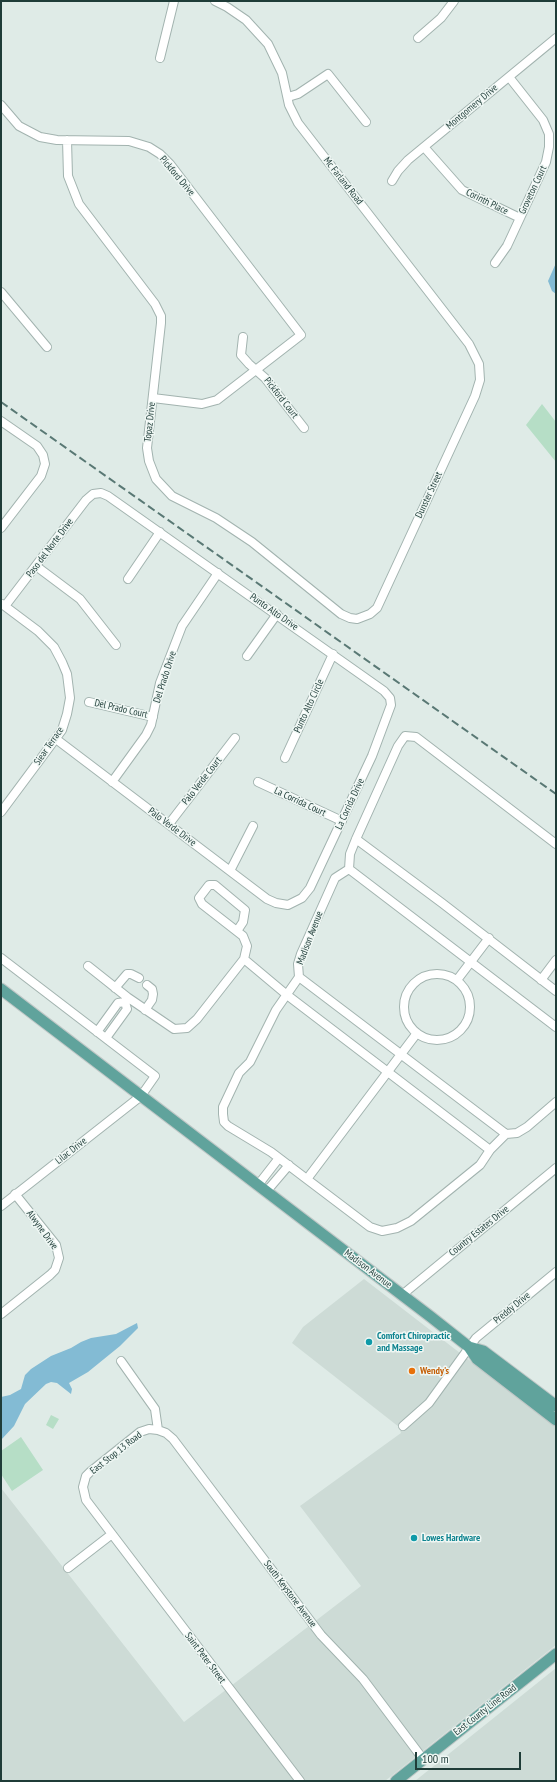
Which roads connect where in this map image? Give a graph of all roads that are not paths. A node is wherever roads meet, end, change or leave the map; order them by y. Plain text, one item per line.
1 (174, 1) edge
2 (215, 1) edge
3 (454, 1) edge
4 (418, 38) dead end
5 (556, 38) edge
6 (160, 58) dead end
7 (509, 77) junction
8 (288, 97) junction
9 (2, 108) edge
10 (366, 122) dead end
11 (67, 140) junction
12 (424, 147) junction
13 (392, 181) dead end
14 (520, 218) junction
15 (496, 263) dead end
16 (1, 292) edge
17 (301, 335) joint
18 (243, 337) dead end
19 (47, 347) dead end
20 (479, 364) joint
21 (256, 370) junction
22 (153, 398) junction
23 (1, 421) edge
24 (304, 428) dead end
25 (97, 493) joint
26 (1, 528) edge
27 (160, 532) junction
28 (36, 566) junction
29 (218, 573) junction
30 (128, 579) dead end
31 (3, 605) edge
32 (277, 614) junction
33 (362, 618) joint
34 (116, 645) dead end
35 (332, 654) junction
36 (247, 656) dead end
37 (386, 694) joint
38 (89, 702) dead end
39 (152, 717) junction
40 (235, 738) dead end
41 (56, 739) junction
42 (285, 758) dead end
43 (112, 782) junction
44 (258, 782) dead end
45 (1, 812) edge
46 (342, 821) junction
47 (169, 824) junction
48 (253, 826) dead end
49 (356, 839) junction
50 (556, 844) edge
51 (349, 869) junction
52 (230, 871) junction
53 (290, 904) joint
54 (237, 931) junction
55 (488, 938) junction
56 (1, 958) edge
57 (244, 959) junction
58 (556, 960) edge
59 (472, 962) junction
60 (88, 966) dead end
61 (298, 977) junction
62 (139, 978) dead end
63 (457, 980) junction
64 (541, 980) junction
65 (147, 985) dead end
66 (115, 988) junction
67 (1, 989) edge
68 (556, 991) edge
69 (287, 995) junction
70 (126, 999) junction
71 (145, 1010) junction
72 (556, 1027) edge
73 (97, 1032) junction
74 (417, 1033) junction
75 (106, 1038) junction
76 (401, 1054) junction
77 (387, 1072) junction
78 (141, 1096) junction
79 (556, 1102) edge
80 (506, 1134) junction
81 (490, 1150) junction
82 (279, 1158) junction
83 (289, 1165) junction
84 (556, 1168) edge
85 (307, 1179) junction
86 (262, 1189) junction
87 (15, 1194) junction
88 (1, 1206) edge
89 (556, 1272) edge
90 (402, 1295) junction
91 (1, 1314) edge
92 (469, 1347) junction
93 (121, 1362) dead end
94 (556, 1406) edge
95 (556, 1420) edge
96 (403, 1426) dead end
97 (157, 1430) junction
98 (84, 1486) joint
99 (112, 1534) junction
100 (68, 1568) dead end
101 (556, 1654) edge
102 (423, 1759) junction
103 (300, 1781) edge
104 (396, 1781) edge

1 - 6 street
2 - 8 street, Mc Farland Road
3 - 4 street
5 - 7 street, Montgomery Drive
7 - 12 street, Montgomery Drive
7 - 14 street, Groveton Court
8 - 10 street
8 - 20 street, Mc Farland Road
9 - 11 street, Pickford Drive
11 - 17 street, Pickford Drive
11 - 22 street, Topaz Drive
12 - 13 street, Montgomery Drive
12 - 14 street, Corinth Place
14 - 15 street, Groveton Court
16 - 19 street
17 - 21 street, Pickford Court
18 - 21 street, Pickford Court
20 - 33 street, Dunster Street
21 - 22 street, Pickford Court
21 - 24 street, Pickford Court
22 - 33 street, Topaz Drive
23 - 26 street
25 - 27 street, Punto Alto Drive
25 - 28 street, Paso del Norte Drive
27 - 29 street, Punto Alto Drive
27 - 30 street
28 - 31 street, Paso del Norte Drive
28 - 34 street
29 - 32 street, Punto Alto Drive
29 - 39 street, Del Prado Drive
31 - 41 street, Siear Terrace
32 - 35 street, Punto Alto Drive
32 - 36 street
35 - 37 street, Punto Alto Drive
35 - 42 street, Punto Alto Circle
37 - 46 street, La Corrida Drive
38 - 39 street, Del Prado Court
39 - 43 street, Del Prado Drive
40 - 47 street, Palo Verde Court
41 - 43 street, Palo Verde Drive
41 - 45 street, Siear Terrace
43 - 47 street, Palo Verde Drive
44 - 46 street, La Corrida Court
46 - 53 street, La Corrida Drive
47 - 52 street, Palo Verde Drive
48 - 52 street
49 - 50 street
49 - 51 street
49 - 55 street
51 - 59 street
51 - 61 street, Madison Avenue
52 - 53 street, Palo Verde Drive
54 - 54 street
54 - 57 street
55 - 59 street
55 - 64 street
56 - 73 street
57 - 69 street
57 - 71 street
58 - 64 street
59 - 63 street
59 - 72 street
60 - 66 street
61 - 69 street, Madison Avenue
61 - 76 street
62 - 66 street
63 - 74 street
63 - 74 street
64 - 68 street
65 - 71 street
66 - 70 street
67 - 78 main road, Madison Avenue
69 - 77 street
69 - 82 street, Madison Avenue
70 - 71 street
70 - 73 street
70 - 75 street
73 - 75 street
74 - 76 street
75 - 78 street, Lilac Drive
76 - 77 street
76 - 80 street
77 - 81 street
77 - 85 street
78 - 86 main road, Madison Avenue
78 - 87 street, Lilac Drive
79 - 80 street
80 - 81 street
81 - 85 street, Madison Avenue
82 - 83 street, Madison Avenue
82 - 86 street
83 - 85 street, Madison Avenue
83 - 86 street
84 - 90 street, Country Estates Drive
86 - 90 main road, Madison Avenue
87 - 88 street, Lilac Drive
87 - 91 street, Alwyne Drive
89 - 92 street, Preddy Drive
90 - 92 main road, Madison Avenue
92 - 94 main road, Madison Avenue
92 - 95 main road, Madison Avenue
92 - 96 street, Preddy Drive
93 - 97 street
97 - 98 street, East Stop 13 Road
97 - 102 street, South Keystone Avenue
98 - 99 street, Saint Peter Street
99 - 100 street
99 - 103 street, Saint Peter Street
101 - 102 main road, East County Line Road
102 - 104 main road, East County Line Road

